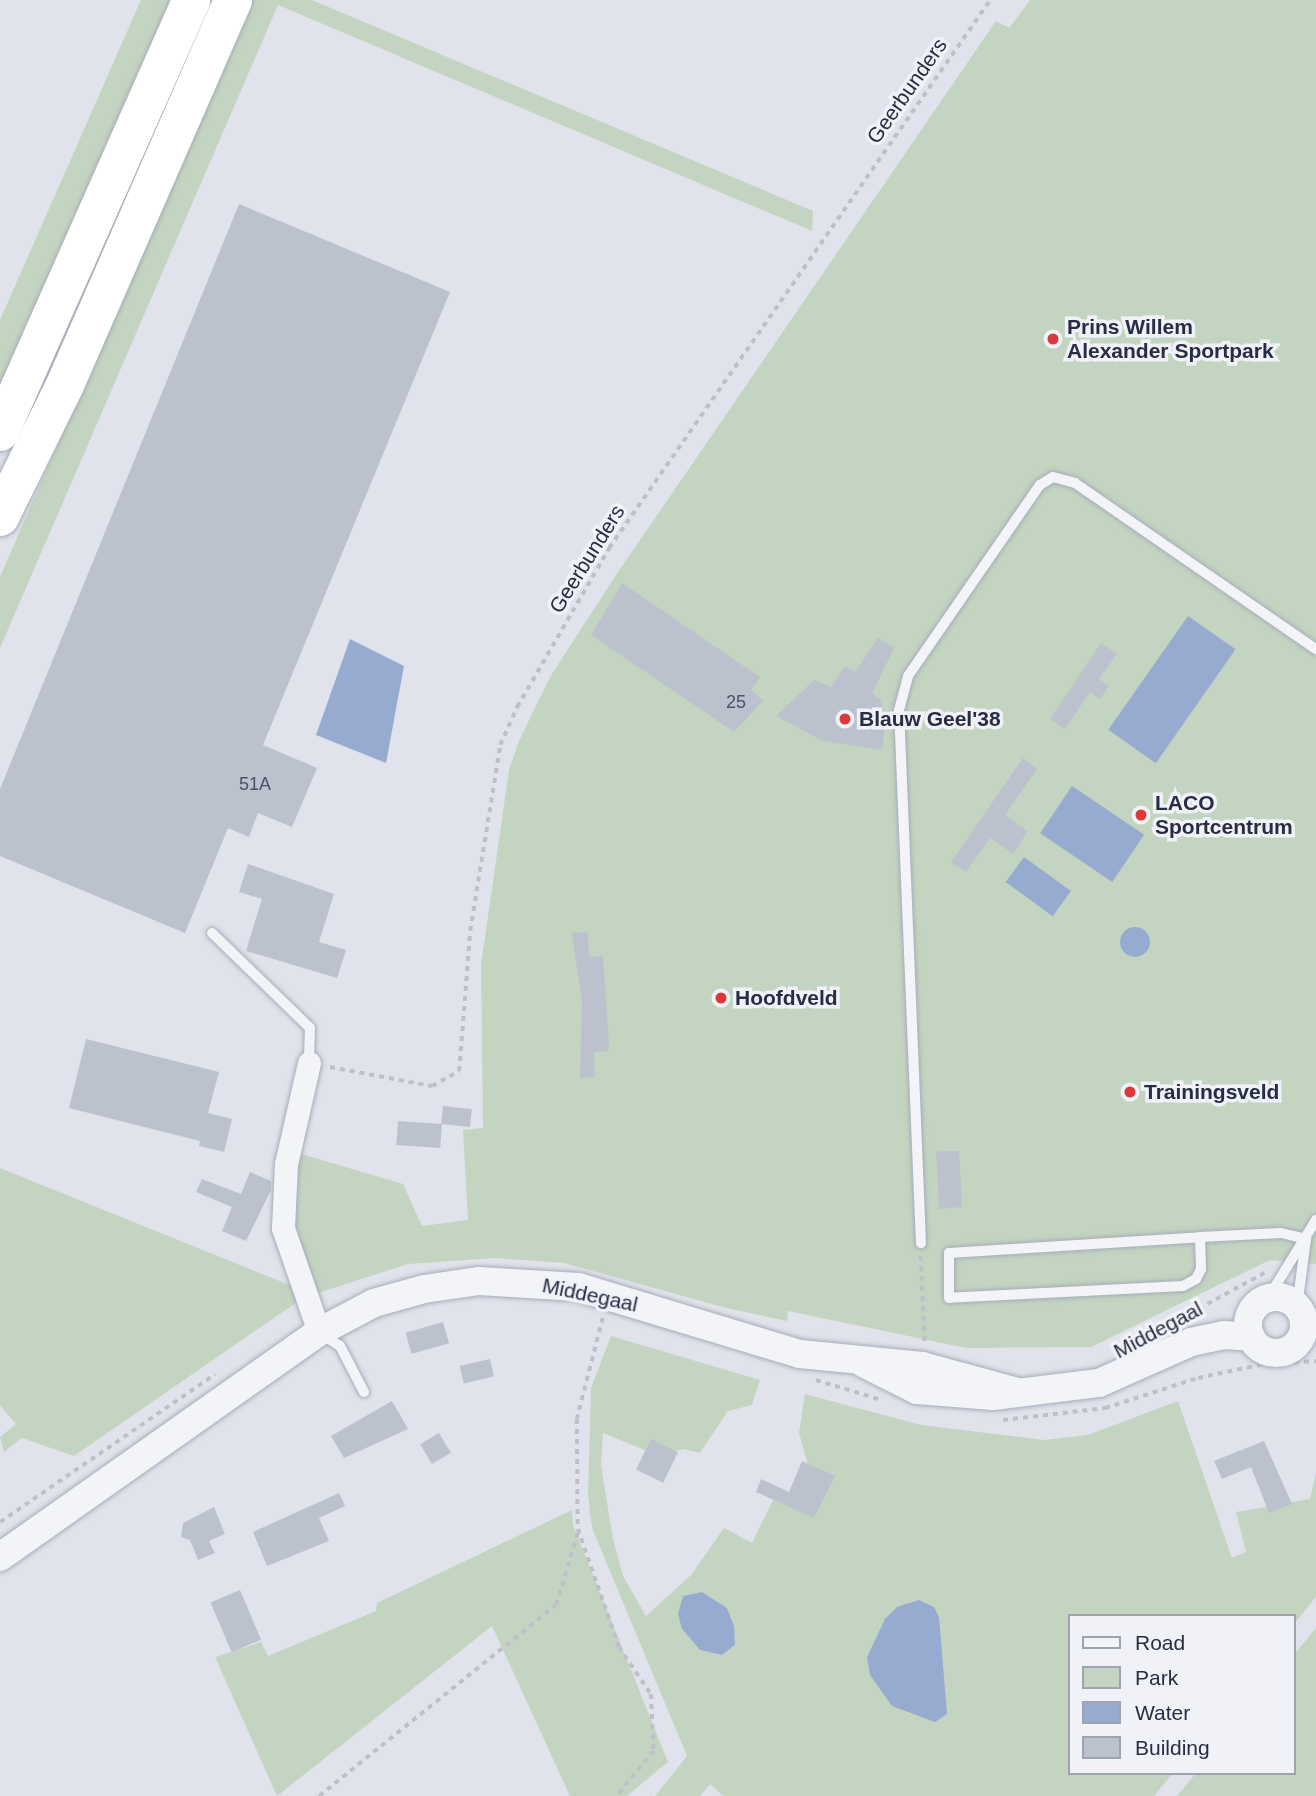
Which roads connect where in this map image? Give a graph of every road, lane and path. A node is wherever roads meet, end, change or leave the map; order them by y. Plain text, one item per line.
1 (191, 0) edge
2 (233, 0) edge
3 (990, 0) edge
4 (0, 432) edge
5 (0, 517) edge
6 (1316, 649) edge
7 (212, 933) dead end
8 (309, 1063) junction
9 (1316, 1220) edge
10 (1200, 1237) junction
11 (1306, 1238) junction
12 (921, 1243) joint
13 (1283, 1272) junction
14 (1261, 1303) junction
15 (605, 1311) dead end
16 (1159, 1330) dead end
17 (1305, 1330) edge
18 (319, 1332) junction
19 (1251, 1337) junction
20 (914, 1350) dead end
21 (1151, 1357) junction
22 (226, 1367) dead end
23 (364, 1392) dead end
24 (0, 1522) edge
25 (578, 1529) junction
26 (0, 1557) edge
27 (319, 1796) edge
28 (619, 1796) edge

1 - 4 highway
2 - 5 highway
3 - 8 path, Geerbunders
6 - 12 lane
7 - 8 lane
8 - 18 street
9 - 11 lane
10 - 10 lane
10 - 11 lane
11 - 13 lane
11 - 17 lane
12 - 20 path
13 - 14 lane
13 - 16 path, Middegaal
14 - 17 street
14 - 19 street
14 - 21 street, Middegaal
15 - 25 path
17 - 19 street
18 - 21 street, Middegaal
18 - 23 lane
18 - 26 street, Middegaal
19 - 21 street, Middegaal
22 - 24 path
25 - 27 path
25 - 28 path

